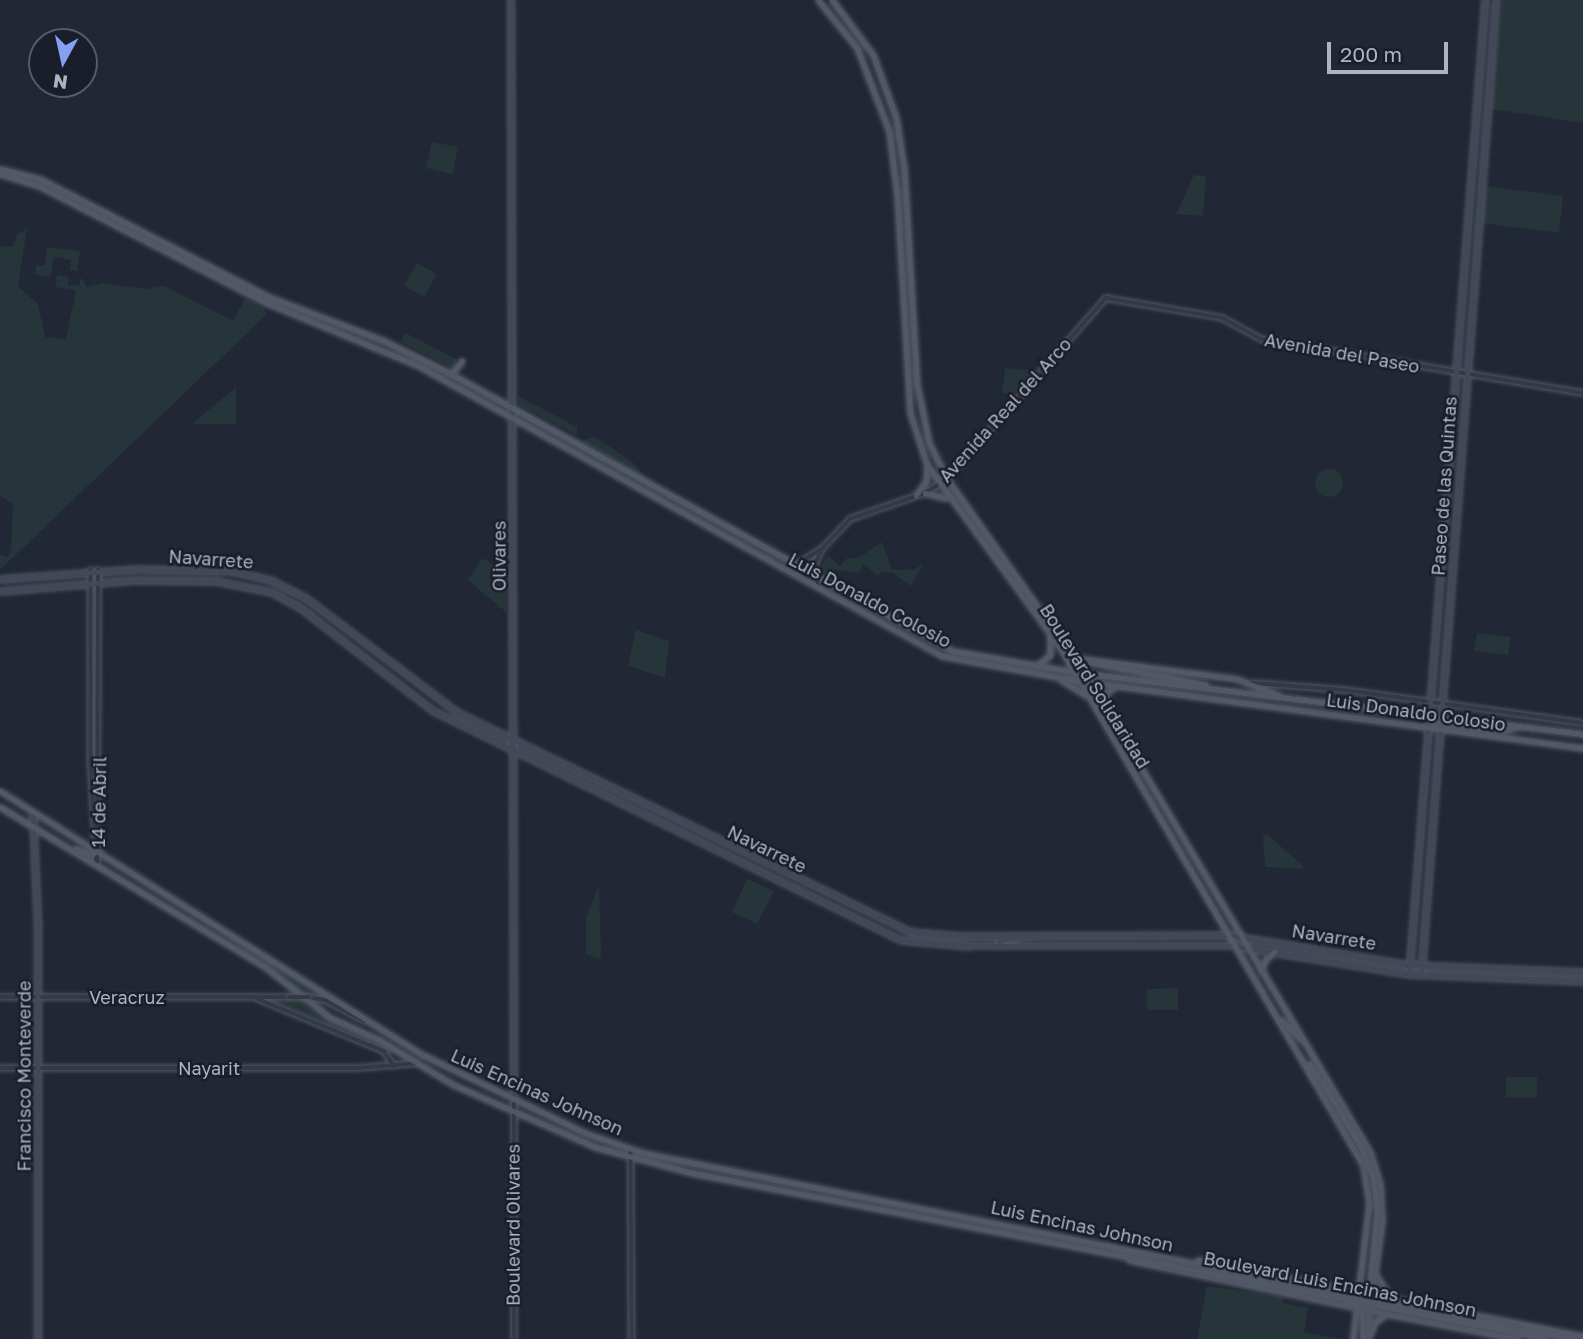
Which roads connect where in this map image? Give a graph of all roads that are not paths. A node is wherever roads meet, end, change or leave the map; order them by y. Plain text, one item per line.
1 (511, 0) edge
2 (818, 0) edge
3 (832, 0) edge
4 (1485, 0) edge
5 (1496, 0) edge
6 (0, 174) edge
7 (26, 180) junction
8 (64, 191) junction
9 (1106, 298) joint
10 (462, 361) dead end
11 (1457, 373) junction
12 (451, 374) junction
13 (1466, 374) junction
14 (1583, 393) edge
15 (513, 408) junction
16 (513, 417) junction
17 (530, 418) junction
18 (524, 423) junction
19 (926, 465) junction
20 (947, 479) junction
21 (938, 485) junction
22 (925, 493) junction
23 (916, 495) junction
24 (948, 499) junction
25 (823, 548) junction
26 (796, 565) junction
27 (90, 570) junction
28 (98, 570) junction
29 (816, 576) junction
30 (0, 579) edge
31 (91, 580) junction
32 (98, 580) junction
33 (818, 589) junction
34 (0, 590) edge
35 (1050, 634) junction
36 (1076, 658) junction
37 (1034, 667) junction
38 (1074, 672) junction
39 (1086, 674) junction
40 (1055, 677) junction
41 (1080, 681) junction
42 (1091, 683) junction
43 (1253, 683) junction
44 (1116, 686) junction
45 (1212, 688) junction
46 (1089, 697) junction
47 (1283, 698) junction
48 (1430, 702) junction
49 (1442, 704) junction
50 (1105, 706) junction
51 (1429, 714) junction
52 (1441, 716) junction
53 (1583, 723) edge
54 (1429, 725) junction
55 (1440, 726) junction
56 (1521, 727) junction
57 (1583, 734) edge
58 (512, 740) junction
59 (1583, 748) edge
60 (512, 752) junction
61 (0, 791) edge
62 (0, 807) edge
63 (33, 813) junction
64 (36, 828) junction
65 (66, 846) junction
66 (96, 851) junction
67 (97, 865) junction
68 (1171, 934) junction
69 (1229, 935) junction
70 (1023, 936) junction
71 (1241, 936) junction
72 (1171, 945) junction
73 (999, 946) junction
74 (1235, 946) junction
75 (1247, 947) junction
76 (1315, 948) junction
77 (1275, 951) junction
78 (1314, 957) junction
79 (1410, 965) junction
80 (1421, 965) junction
81 (1261, 971) junction
82 (1583, 972) edge
83 (1409, 974) junction
84 (1421, 975) junction
85 (1583, 981) edge
86 (0, 997) edge
87 (37, 997) junction
88 (254, 997) junction
89 (1281, 1020) junction
90 (397, 1039) junction
91 (1305, 1041) junction
92 (1302, 1056) junction
93 (418, 1063) junction
94 (394, 1066) junction
95 (0, 1068) edge
96 (37, 1068) junction
97 (514, 1101) junction
98 (513, 1111) junction
99 (599, 1138) junction
100 (595, 1147) junction
101 (631, 1149) junction
102 (632, 1160) junction
103 (840, 1191) junction
104 (824, 1199) junction
105 (1364, 1241) junction
106 (1380, 1243) junction
107 (1109, 1254) junction
108 (1170, 1258) junction
109 (1164, 1264) joint
110 (1212, 1267) joint
111 (1375, 1273) junction
112 (1360, 1279) junction
113 (1317, 1288) junction
114 (1343, 1288) junction
115 (1359, 1291) junction
116 (1372, 1294) junction
117 (1391, 1298) junction
118 (1340, 1305) junction
119 (1357, 1308) junction
120 (1370, 1311) junction
121 (1415, 1313) junction
122 (1387, 1314) junction
123 (1355, 1322) junction
124 (1510, 1329) junction
125 (1583, 1336) edge
126 (38, 1339) edge
127 (513, 1339) edge
128 (632, 1339) edge
129 (1353, 1339) edge
130 (1366, 1339) edge
131 (1518, 1339) edge
132 (1545, 1339) edge
133 (1574, 1339) edge

1 - 15 main road, Olivares
2 - 19 main road, Boulevard Solidaridad
3 - 20 main road, Boulevard Solidaridad
4 - 11 main road, Paseo de las Quintas
5 - 13 main road, Paseo de las Quintas
6 - 7 main road
6 - 8 main road
7 - 8 main road
7 - 16 main road, Luis Donaldo Colosio
8 - 12 main road, Luis Donaldo Colosio
9 - 11 street, Avenida del Paseo
9 - 20 street, Avenida Real del Arco
10 - 12 main road
11 - 13 street, Avenida del Paseo
11 - 48 main road, Paseo de las Quintas
12 - 15 main road, Luis Donaldo Colosio
13 - 14 street, Avenida del Paseo
13 - 49 main road, Paseo de las Quintas
15 - 16 main road, Olivares
15 - 17 main road, Luis Donaldo Colosio
16 - 18 main road, Luis Donaldo Colosio
16 - 58 main road, Olivares
17 - 18 main road
17 - 26 main road, Luis Donaldo Colosio
18 - 33 main road, Luis Donaldo Colosio
19 - 21 main road, Boulevard Solidaridad
19 - 23 main road
20 - 21 street, Avenida Real del Arco
20 - 36 main road, Boulevard Solidaridad
21 - 22 street, Avenida Real del Arco
21 - 24 main road, Boulevard Solidaridad
22 - 23 street, Avenida Real del Arco
22 - 24 main road
23 - 25 street, Avenida Real del Arco
24 - 35 main road, Boulevard Solidaridad
25 - 26 street, Avenida Real del Arco
25 - 29 street, Avenida Real del Arco
26 - 29 main road, Luis Donaldo Colosio
27 - 28 main road, Navarrete
27 - 30 main road, Navarrete
27 - 31 street, 14 de Abril
28 - 32 street, 14 de Abril
28 - 58 main road, Navarrete
29 - 33 street, Avenida Real del Arco
29 - 37 main road, Luis Donaldo Colosio
31 - 32 main road, Navarrete
31 - 34 main road, Navarrete
31 - 66 street, 14 de Abril
32 - 60 main road, Navarrete
32 - 66 street, 14 de Abril
33 - 40 main road, Luis Donaldo Colosio
35 - 37 main road
35 - 38 main road, Boulevard Solidaridad
36 - 39 main road, Boulevard Solidaridad
36 - 43 main road
36 - 45 main road
37 - 38 main road, Luis Donaldo Colosio
38 - 39 main road, Luis Donaldo Colosio
38 - 41 main road, Boulevard Solidaridad
39 - 42 main road, Boulevard Solidaridad
39 - 45 main road, Luis Donaldo Colosio
40 - 41 main road, Luis Donaldo Colosio
40 - 46 main road
41 - 42 main road, Luis Donaldo Colosio
41 - 46 main road, Boulevard Solidaridad
42 - 44 main road, Luis Donaldo Colosio
42 - 50 main road, Boulevard Solidaridad
43 - 47 main road
43 - 48 street
44 - 50 main road, Boulevard Solidaridad
44 - 54 main road, Luis Donaldo Colosio
45 - 47 main road, Luis Donaldo Colosio
46 - 69 main road, Boulevard Solidaridad
47 - 51 main road, Luis Donaldo Colosio
48 - 49 street
48 - 51 main road, Paseo de las Quintas
49 - 52 main road, Paseo de las Quintas
49 - 53 street
50 - 71 main road, Boulevard Solidaridad
51 - 52 main road, Luis Donaldo Colosio
51 - 54 main road, Paseo de las Quintas
52 - 55 main road, Paseo de las Quintas
52 - 56 main road, Luis Donaldo Colosio
54 - 55 main road, Luis Donaldo Colosio
54 - 79 main road, Paseo de las Quintas
55 - 56 main road
55 - 59 main road, Luis Donaldo Colosio
55 - 80 main road, Paseo de las Quintas
56 - 57 main road, Luis Donaldo Colosio
58 - 60 main road, Olivares
58 - 70 main road, Navarrete
60 - 73 main road, Navarrete
60 - 97 main road, Olivares
61 - 63 main road, Luis Encinas Johnson
62 - 64 main road, Luis Encinas Johnson
63 - 64 main road, Francisco Monteverde
63 - 66 main road, Luis Encinas Johnson
64 - 65 main road, Luis Encinas Johnson
64 - 87 main road, Francisco Monteverde
65 - 66 main road
65 - 67 main road, Luis Encinas Johnson
66 - 67 street, 14 de Abril
66 - 90 main road, Luis Encinas Johnson
67 - 93 main road, Luis Encinas Johnson
68 - 69 main road, Navarrete
68 - 70 main road, Navarrete
68 - 72 main road
69 - 71 main road, Navarrete
69 - 74 main road, Boulevard Solidaridad
70 - 73 main road
71 - 75 main road, Boulevard Solidaridad
71 - 76 main road, Navarrete
72 - 73 main road, Navarrete
72 - 74 main road, Navarrete
74 - 75 main road, Navarrete
74 - 89 main road, Boulevard Solidaridad
75 - 77 main road, Navarrete
75 - 81 main road, Boulevard Solidaridad
76 - 78 main road
76 - 79 main road, Navarrete
77 - 78 main road, Navarrete
77 - 81 main road
78 - 83 main road, Navarrete
79 - 80 main road, Navarrete
79 - 83 main road, Paseo de las Quintas
80 - 82 main road, Navarrete
80 - 84 main road, Paseo de las Quintas
81 - 91 main road, Boulevard Solidaridad
83 - 84 main road, Navarrete
84 - 85 main road, Navarrete
86 - 87 street, Veracruz
87 - 88 street, Veracruz
87 - 96 main road, Francisco Monteverde
88 - 90 street, Veracruz, bridge
88 - 94 street
89 - 91 main road
89 - 92 main road, Boulevard Solidaridad
90 - 97 main road, Luis Encinas Johnson
91 - 106 main road, Boulevard Solidaridad
92 - 105 main road, Boulevard Solidaridad
92 - 121 main road, bridge
93 - 94 street, Nayarit
93 - 98 main road, Luis Encinas Johnson
94 - 96 street, Nayarit
95 - 96 street, Nayarit
96 - 126 main road, Francisco Monteverde
97 - 98 street, Olivares
97 - 99 main road, Luis Encinas Johnson
98 - 100 main road, Luis Encinas Johnson
98 - 127 street, Boulevard Olivares
99 - 100 main road
99 - 101 main road, Luis Encinas Johnson
100 - 102 main road, Luis Encinas Johnson
101 - 102 street
101 - 103 main road, Luis Encinas Johnson
102 - 104 main road, Luis Encinas Johnson
102 - 128 street
103 - 104 main road
103 - 108 main road, Luis Encinas Johnson
104 - 107 main road, Luis Encinas Johnson
105 - 106 main road
105 - 112 main road, Boulevard Solidaridad
106 - 111 main road, Boulevard Solidaridad
107 - 109 main road, Luis Encinas Johnson
107 - 118 main road
108 - 110 main road, Luis Encinas Johnson
108 - 114 main road
109 - 121 main road, Boulevard Luis Encinas Johnson, bridge
110 - 113 main road, Boulevard Luis Encinas Johnson, bridge
111 - 116 main road, Boulevard Solidaridad
111 - 117 main road
112 - 114 main road
112 - 115 main road, Boulevard Solidaridad
113 - 124 main road, Boulevard Luis Encinas Johnson, bridge
113 - 130 main road, bridge
114 - 115 main road
115 - 116 main road
115 - 119 main road, Boulevard Solidaridad
116 - 117 main road
116 - 120 main road, Boulevard Solidaridad
117 - 125 main road
118 - 119 main road
118 - 123 main road
119 - 120 main road
119 - 123 main road, Boulevard Solidaridad
120 - 122 main road
120 - 130 main road, Boulevard Solidaridad
121 - 124 main road, Boulevard Luis Encinas Johnson, bridge
122 - 130 main road
122 - 131 main road
123 - 129 main road, Boulevard Solidaridad
124 - 132 main road
124 - 133 main road

